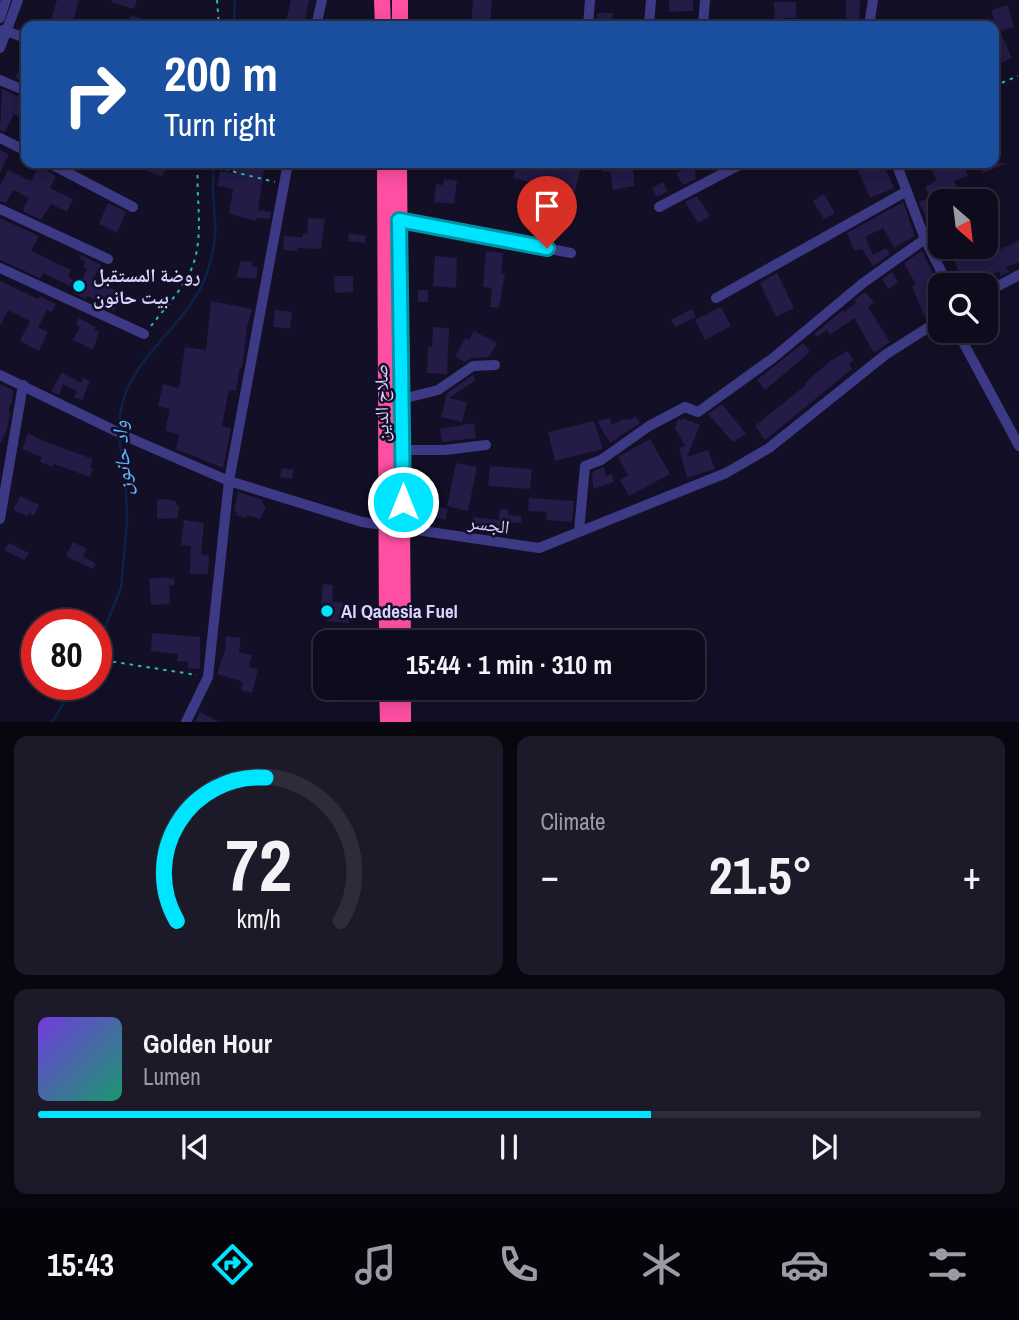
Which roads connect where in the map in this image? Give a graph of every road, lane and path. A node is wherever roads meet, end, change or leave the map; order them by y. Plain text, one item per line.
1 (6, 0) edge
2 (18, 0) edge
3 (217, 0) edge
4 (322, 0) edge
5 (382, 0) edge
6 (400, 0) edge
7 (590, 0) edge
8 (651, 0) edge
9 (705, 0) edge
10 (873, 0) edge
11 (0, 18) edge
12 (219, 21) edge
13 (317, 21) edge
14 (383, 21) edge
15 (400, 21) edge
16 (588, 21) edge
17 (649, 21) edge
18 (703, 21) edge
19 (870, 21) edge
20 (3, 30) edge
21 (21, 37) edge
22 (0, 48) edge
23 (1018, 76) edge
24 (0, 80) edge
25 (999, 84) edge
26 (21, 89) edge
27 (0, 138) edge
28 (21, 148) edge
29 (59, 168) edge
30 (198, 168) edge
31 (223, 168) edge
32 (287, 168) edge
33 (385, 168) edge
34 (399, 168) edge
35 (733, 168) edge
36 (898, 168) edge
37 (285, 184) junction
38 (906, 191) junction
39 (133, 207) dead end
40 (659, 207) dead end
41 (0, 209) edge
42 (399, 220) junction
43 (925, 239) junction
44 (571, 253) dead end
45 (108, 259) dead end
46 (0, 268) edge
47 (942, 273) edge
48 (1019, 275) edge
49 (998, 286) edge
50 (716, 298) dead end
51 (928, 328) edge
52 (144, 334) joint
53 (964, 343) edge
54 (495, 365) dead end
55 (0, 375) edge
56 (23, 386) junction
57 (402, 400) junction
58 (1015, 430) edge
59 (486, 445) dead end
60 (1019, 446) edge
61 (402, 450) junction
62 (3, 481) edge
63 (229, 481) junction
64 (0, 519) edge
65 (386, 525) junction
66 (403, 527) junction
67 (579, 531) junction
68 (387, 630) edge
69 (402, 630) edge
70 (112, 662) edge
71 (208, 677) junction
72 (387, 700) edge
73 (403, 700) edge
74 (186, 722) edge
75 (388, 722) edge
76 (403, 722) edge

1 - 11 street
2 - 20 street
3 - 12 path
4 - 13 street
5 - 14 highway
6 - 15 highway
7 - 16 street
8 - 17 street
9 - 18 street
10 - 19 street
20 - 21 street
20 - 22 street
23 - 25 path
24 - 26 street
27 - 28 street
29 - 39 street
30 - 52 path
31 - 37 path
32 - 37 street
33 - 65 highway, صلاح الدين
34 - 42 highway, صلاح الدين
35 - 40 street
36 - 38 street
37 - 63 street
38 - 43 street
38 - 50 street
41 - 45 street
42 - 44 street
42 - 57 highway, صلاح الدين
43 - 47 street
43 - 67 street
46 - 52 street
48 - 49 street
51 - 67 street, الجسر
53 - 58 street
54 - 57 street
55 - 56 street, الجسر
56 - 62 street
56 - 63 street, الجسر
57 - 61 highway, صلاح الدين
58 - 60 street
59 - 61 street
61 - 66 highway, صلاح الدين
62 - 64 street
63 - 65 street, الجسر
63 - 71 street
65 - 66 street, الجسر
65 - 68 highway, صلاح الدين
66 - 67 street, الجسر
66 - 69 highway, صلاح الدين
70 - 71 path
71 - 74 street
72 - 75 highway
73 - 76 highway

